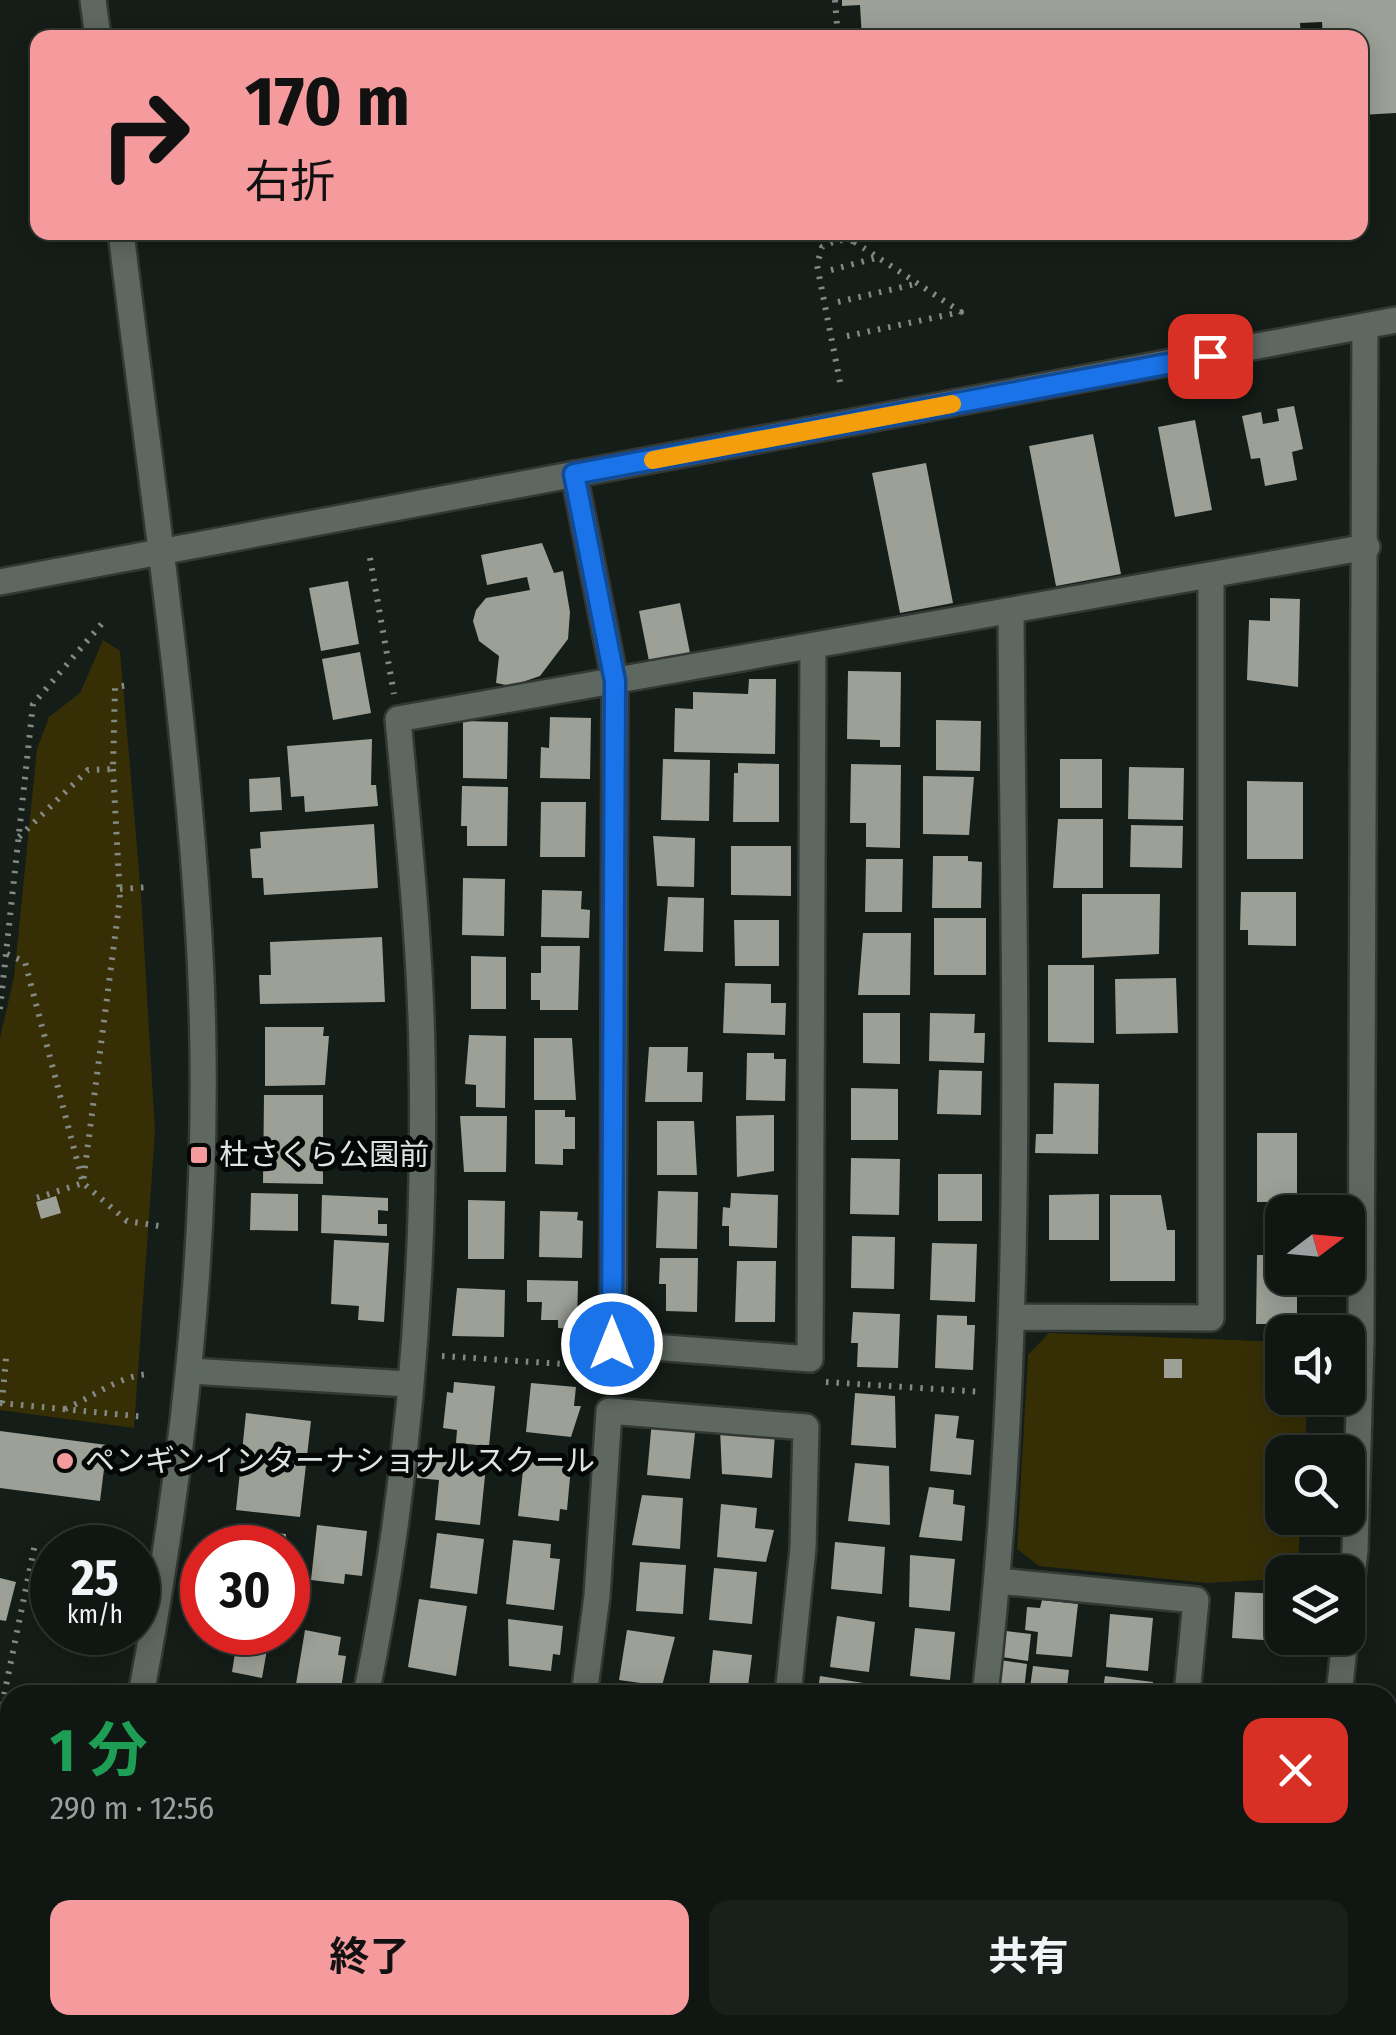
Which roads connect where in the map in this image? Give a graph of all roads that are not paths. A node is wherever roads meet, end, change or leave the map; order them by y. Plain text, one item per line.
1 (93, 0) edge
2 (97, 30) edge
3 (122, 240) edge
4 (1396, 320) edge
5 (1365, 326) junction
6 (574, 474) junction
7 (1367, 547) junction
8 (162, 549) junction
9 (1211, 576) junction
10 (6, 581) edge
11 (1012, 611) junction
12 (813, 646) junction
13 (615, 681) junction
14 (1015, 1316) junction
15 (190, 1371) junction
16 (408, 1384) junction
17 (1354, 1555) edge
18 (998, 1581) junction
19 (1343, 1655) edge
20 (144, 1685) edge
21 (368, 1685) edge
22 (585, 1685) edge
23 (789, 1685) edge
24 (986, 1685) edge
25 (1188, 1685) edge
26 (1340, 1685) edge

1 - 2 street
3 - 8 street
4 - 5 street
5 - 6 street
5 - 7 street
6 - 8 street
6 - 13 street
7 - 9 street
7 - 17 street
8 - 10 street
8 - 15 street
9 - 11 street
9 - 14 street
11 - 12 street
11 - 14 street
12 - 13 street
12 - 13 street
13 - 16 street
14 - 18 street
15 - 16 street
15 - 20 street
16 - 21 street
18 - 24 street
18 - 25 street
19 - 26 street
22 - 23 street

